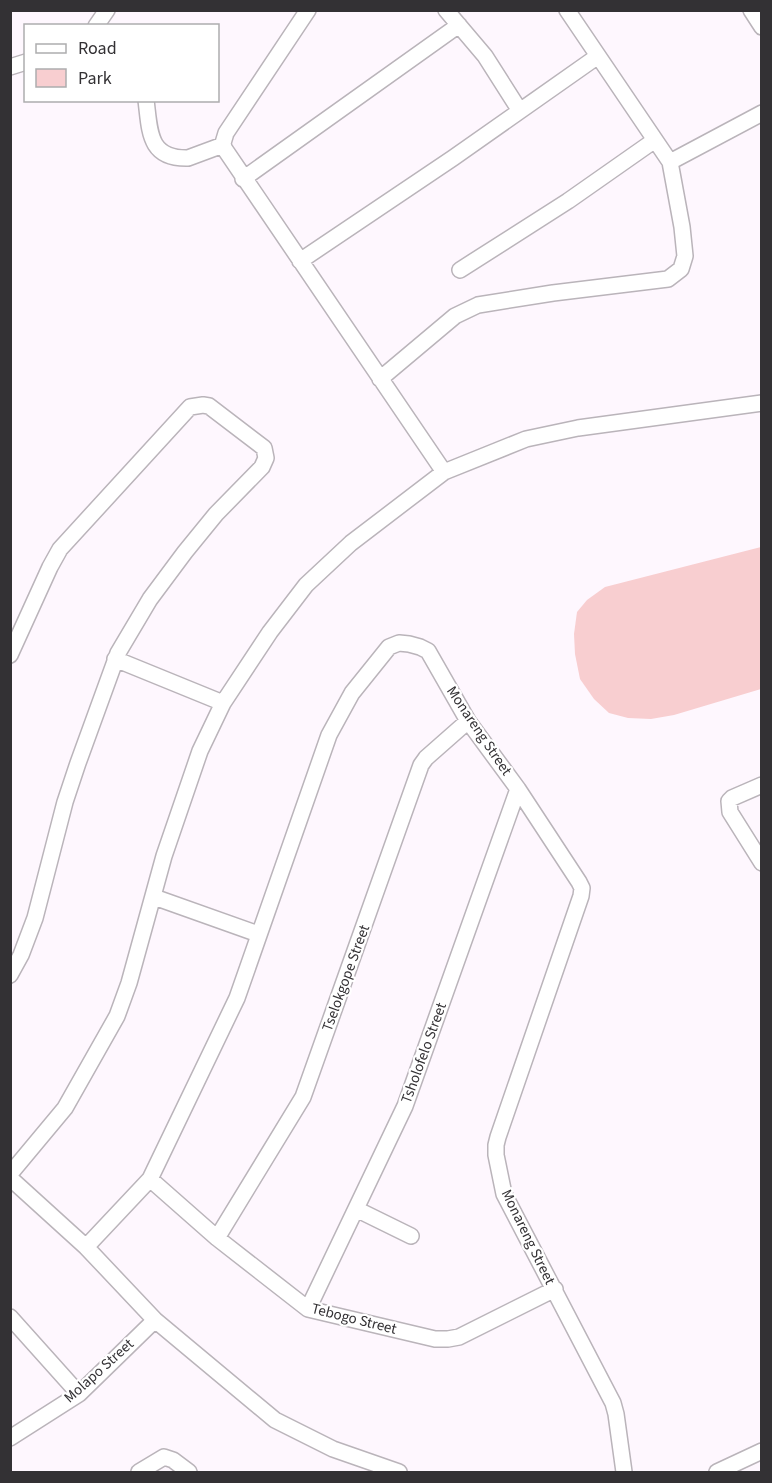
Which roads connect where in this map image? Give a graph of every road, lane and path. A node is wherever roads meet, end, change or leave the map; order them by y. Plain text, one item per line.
1 (107, 10) edge
2 (308, 10) edge
3 (446, 10) edge
4 (567, 10) edge
5 (751, 10) edge
6 (97, 24) edge
7 (459, 25) junction
8 (762, 27) edge
9 (598, 56) junction
10 (146, 102) edge
11 (520, 111) junction
12 (762, 113) edge
13 (656, 140) junction
14 (223, 145) junction
15 (670, 162) junction
16 (243, 179) junction
17 (300, 261) junction
18 (460, 270) dead end
19 (380, 379) junction
20 (762, 403) edge
21 (444, 472) junction
22 (10, 655) edge
23 (115, 659) junction
24 (223, 703) junction
25 (468, 720) junction
26 (762, 785) edge
27 (518, 789) junction
28 (762, 863) edge
29 (154, 897) junction
30 (258, 934) junction
31 (10, 975) edge
32 (10, 1174) edge
33 (10, 1178) edge
34 (150, 1179) junction
35 (356, 1209) junction
36 (411, 1236) dead end
37 (218, 1238) junction
38 (86, 1247) junction
39 (555, 1289) junction
40 (308, 1309) junction
41 (10, 1317) edge
42 (155, 1320) junction
43 (79, 1394) junction
44 (10, 1438) edge
45 (762, 1451) edge
46 (139, 1473) edge
47 (189, 1473) edge
48 (399, 1473) edge
49 (624, 1473) edge
50 (717, 1473) edge

1 - 6 street
2 - 14 street
3 - 7 street
4 - 9 street
5 - 8 street
7 - 11 street
7 - 16 street
9 - 11 street
9 - 13 street
10 - 14 street
11 - 17 street
12 - 15 street
13 - 15 street
13 - 18 street
14 - 16 street
15 - 19 street
16 - 17 street
17 - 19 street
19 - 21 street
20 - 21 street
21 - 24 street
22 - 23 street
23 - 24 street
23 - 31 street
24 - 29 street
25 - 27 street, Monareng Street
25 - 30 street, Monareng Street
25 - 37 street, Tselokgope Street
26 - 28 street
27 - 35 street, Tsholofelo Street
27 - 39 street, Monareng Street
29 - 30 street
29 - 32 street
30 - 34 street, Monareng Street
33 - 38 street
34 - 37 street, Tebogo Street
34 - 38 street, Monareng Street
35 - 36 street
35 - 40 street, Tsholofelo Street
37 - 40 street, Tebogo Street
38 - 42 street
39 - 40 street, Tebogo Street
39 - 49 street, Monareng Street
41 - 43 street
42 - 43 street, Molapo Street
42 - 48 street
43 - 44 street, Molapo Street
45 - 50 street
46 - 47 street

